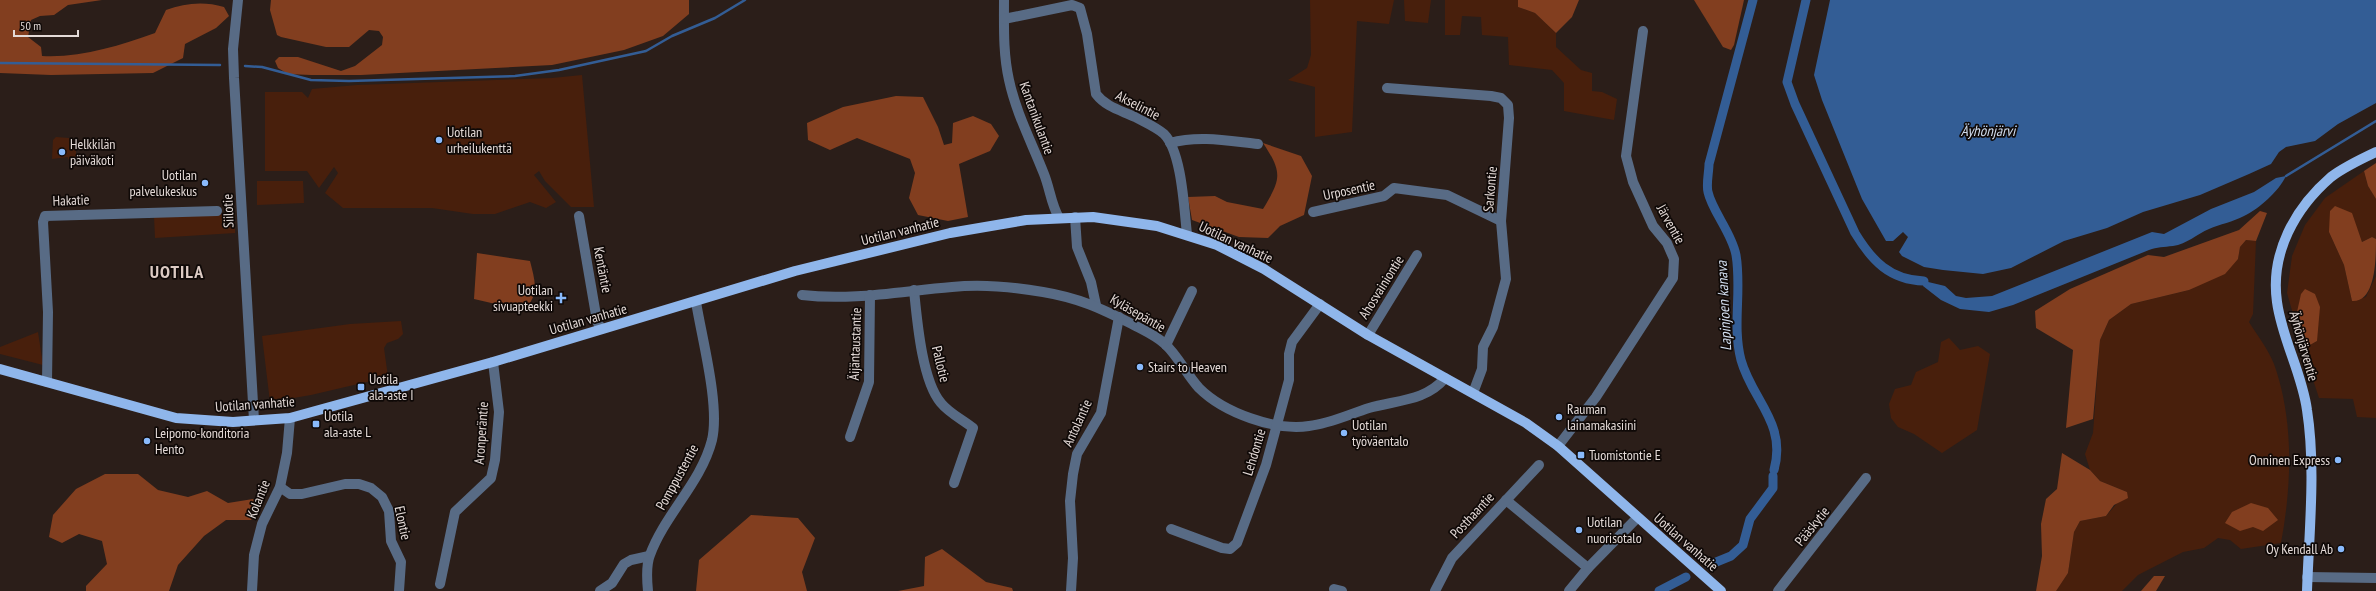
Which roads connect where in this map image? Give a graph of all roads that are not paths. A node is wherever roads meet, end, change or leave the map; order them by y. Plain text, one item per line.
1 (238, 0) edge
2 (1004, 0) edge
3 (1004, 19) junction
4 (1643, 31) dead end
5 (1387, 88) dead end
6 (1170, 143) junction
7 (1258, 144) dead end
8 (2376, 152) edge
9 (217, 211) dead end
10 (1313, 212) dead end
11 (579, 216) dead end
12 (1075, 217) junction
13 (1059, 218) junction
14 (1501, 221) junction
15 (1187, 234) junction
16 (1418, 255) dead end
17 (914, 290) junction
18 (1192, 291) dead end
19 (802, 295) dead end
20 (870, 295) junction
21 (696, 302) junction
22 (1320, 304) junction
23 (1096, 305) junction
24 (1119, 317) junction
25 (601, 329) junction
26 (1368, 335) junction
27 (1166, 344) junction
28 (493, 362) junction
29 (0, 369) edge
30 (1446, 378) junction
31 (47, 382) junction
32 (1473, 393) junction
33 (290, 418) junction
34 (254, 420) junction
35 (1276, 426) junction
36 (850, 437) dead end
37 (1558, 446) junction
38 (1539, 465) dead end
39 (1866, 478) dead end
40 (954, 483) dead end
41 (280, 487) junction
42 (1506, 500) junction
43 (1637, 518) junction
44 (1171, 529) dead end
45 (649, 556) junction
46 (1588, 568) junction
47 (2307, 577) junction
48 (2376, 578) edge
49 (440, 584) dead end
50 (252, 591) edge
51 (399, 591) edge
52 (600, 591) edge
53 (648, 591) edge
54 (1071, 591) edge
55 (1435, 591) edge
56 (1569, 591) edge
57 (1721, 591) edge
58 (1778, 591) edge
59 (2307, 591) edge

1 - 34 street, Siilotie
2 - 3 street, Kantanikulantie
3 - 6 street, Akselintie
3 - 13 street, Kantanikulantie
4 - 37 street, Järventie
5 - 14 street, Sarkontie
6 - 7 street
6 - 15 street
8 - 47 main road, Äyhönjärventie
9 - 31 street, Hakatie
10 - 14 street, Urposentie
11 - 25 street, Kentäntie
12 - 13 main road, Uotilan vanhatie
12 - 15 main road, Uotilan vanhatie
12 - 23 street
13 - 21 main road, Uotilan vanhatie
14 - 32 street, Sarkontie
15 - 22 main road, Uotilan vanhatie
16 - 26 street, Ahosvainiontie
17 - 20 street, Kyläsepäntie
17 - 23 street, Kyläsepäntie
17 - 40 street, Pallotie
18 - 27 street
19 - 20 street, Kyläsepäntie
20 - 36 street, Äijäntaustantie
21 - 25 main road, Uotilan vanhatie
21 - 45 street, Pomppustentie
22 - 26 main road, Uotilan vanhatie
22 - 35 street, Lehdontie
23 - 24 street, Kyläsepäntie
24 - 27 street, Kyläsepäntie
24 - 54 street, Antolantie
25 - 28 main road, Uotilan vanhatie
26 - 30 main road, Uotilan vanhatie
27 - 35 street, Kyläsepäntie
28 - 33 main road, Uotilan vanhatie
28 - 49 street, Aronperäntie
29 - 31 main road, Uotilan vanhatie
30 - 32 main road, Uotilan vanhatie
30 - 35 street, Kyläsepäntie
31 - 34 main road, Uotilan vanhatie
32 - 37 main road, Uotilan vanhatie
33 - 34 main road, Uotilan vanhatie
33 - 41 street, Kolantie
35 - 44 street, Lehdontie
37 - 43 main road, Uotilan vanhatie
38 - 42 street, Posthaantie
39 - 58 street, Pääskytie
41 - 50 street, Kolantie
41 - 51 street, Elontie
42 - 46 street
42 - 55 street, Posthaantie
43 - 46 street
43 - 57 main road, Uotilan vanhatie
45 - 52 street
45 - 53 street, Pomppustentie
46 - 56 street
47 - 48 street
47 - 59 main road, Äyhönjärventie

